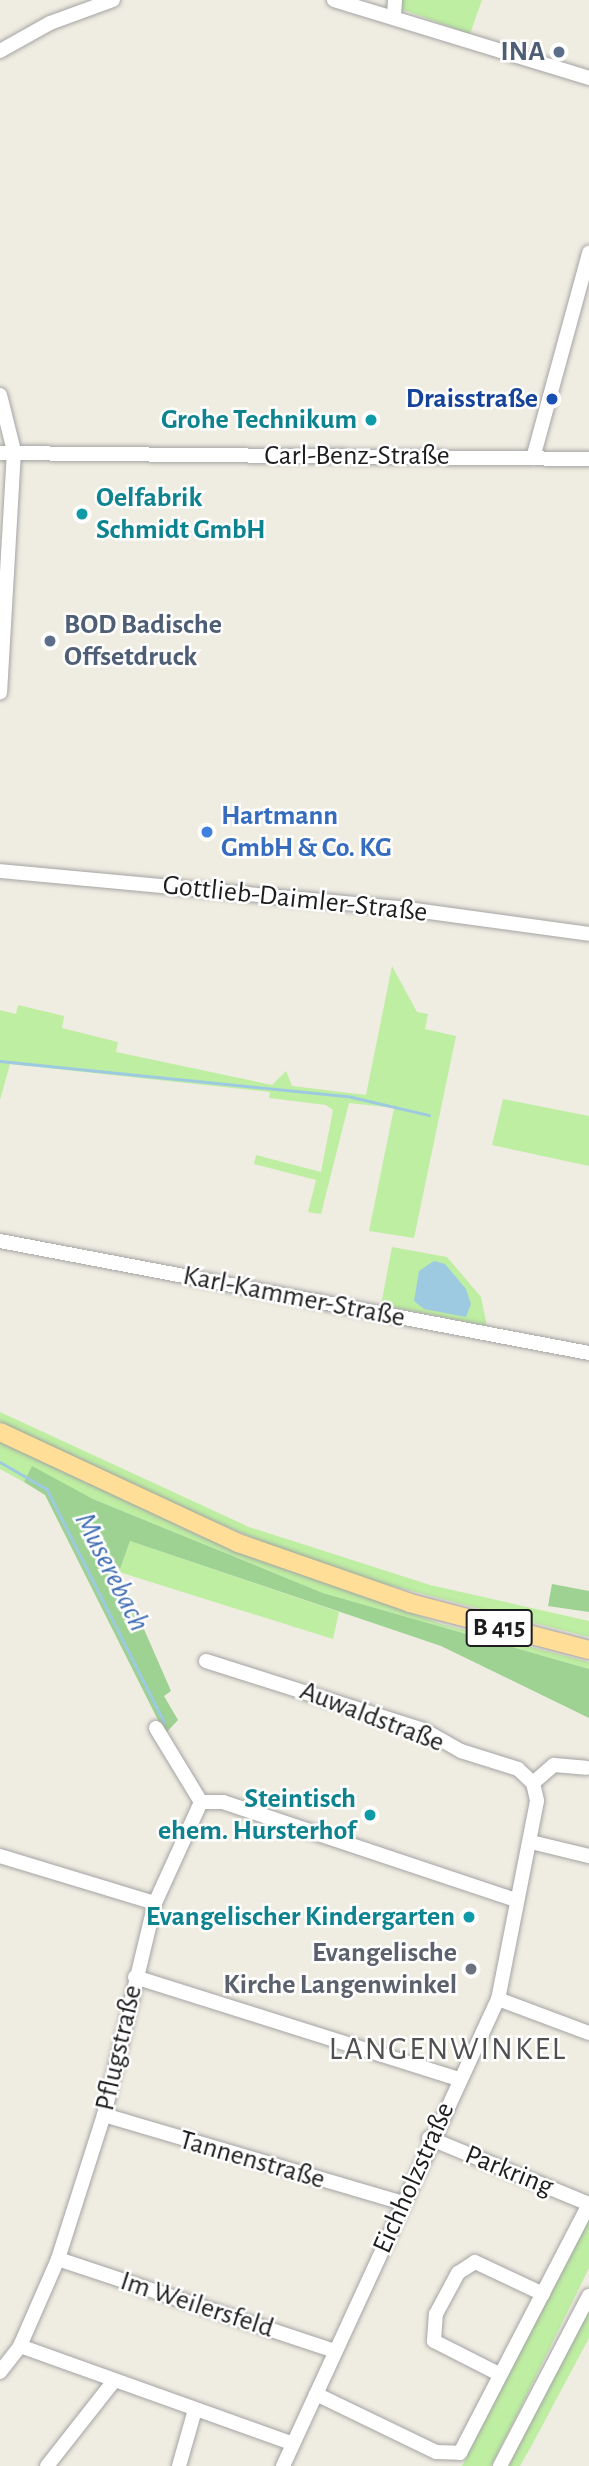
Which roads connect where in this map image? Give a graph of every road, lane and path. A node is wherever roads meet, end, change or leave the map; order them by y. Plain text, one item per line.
1 (113, 0) edge
2 (334, 0) edge
3 (395, 7) edge
4 (0, 51) edge
5 (589, 78) edge
6 (589, 253) edge
7 (0, 395) edge
8 (7, 452) edge
9 (533, 458) junction
10 (589, 459) edge
11 (0, 693) edge
12 (0, 871) edge
13 (589, 934) edge
14 (0, 1241) edge
15 (589, 1353) edge
16 (0, 1432) edge
17 (589, 1650) edge
18 (206, 1661) dead end
19 (156, 1728) dead end
20 (586, 1768) dead end
21 (533, 1783) junction
22 (201, 1802) junction
23 (531, 1842) junction
24 (0, 1856) edge
25 (589, 1856) edge
26 (516, 1900) junction
27 (155, 1903) junction
28 (135, 1977) junction
29 (498, 1999) junction
30 (589, 2034) edge
31 (459, 2079) junction
32 (104, 2115) junction
33 (429, 2138) junction
34 (400, 2202) junction
35 (589, 2204) edge
36 (58, 2259) junction
37 (543, 2294) junction
38 (589, 2296) edge
39 (20, 2346) junction
40 (335, 2351) junction
41 (0, 2372) edge
42 (497, 2373) junction
43 (113, 2382) junction
44 (316, 2394) junction
45 (195, 2410) junction
46 (293, 2444) junction
47 (47, 2466) edge
48 (179, 2466) edge
49 (283, 2466) edge
50 (500, 2466) edge

1 - 4 street
2 - 3 street
3 - 5 street
6 - 9 street
7 - 8 street
8 - 9 street, Carl-Benz-Straße
8 - 11 street
9 - 10 street, Carl-Benz-Straße
12 - 13 street, Gottlieb-Daimler-Straße
14 - 15 street, Karl-Kammer-Straße
16 - 17 main road, B 415
18 - 21 street, Auwaldstraße
19 - 22 street
20 - 21 street
21 - 23 street
22 - 26 street
22 - 27 street, Pflugstraße
23 - 25 street
23 - 26 street, Eichholzstraße
24 - 27 street
26 - 29 street, Eichholzstraße
27 - 28 street, Pflugstraße
28 - 31 street
28 - 32 street, Pflugstraße
29 - 30 street
29 - 31 street, Eichholzstraße
31 - 33 street, Eichholzstraße
32 - 34 street, Tannenstraße
32 - 36 street, Pflugstraße
33 - 34 street, Eichholzstraße
33 - 35 street, Parkring
34 - 40 street, Eichholzstraße
35 - 37 street, Parkring
36 - 39 street, Pflugstraße
36 - 40 street, Im Weilersfeld
37 - 42 street, Parkring
37 - 42 street
38 - 50 street
39 - 41 street, Pflugstraße
39 - 43 street
40 - 44 street, Eichholzstraße
42 - 44 street, Parkring
43 - 45 street
43 - 47 street
44 - 46 street, Eichholzstraße
45 - 46 street
45 - 48 street
46 - 49 street, Eichholzstraße

